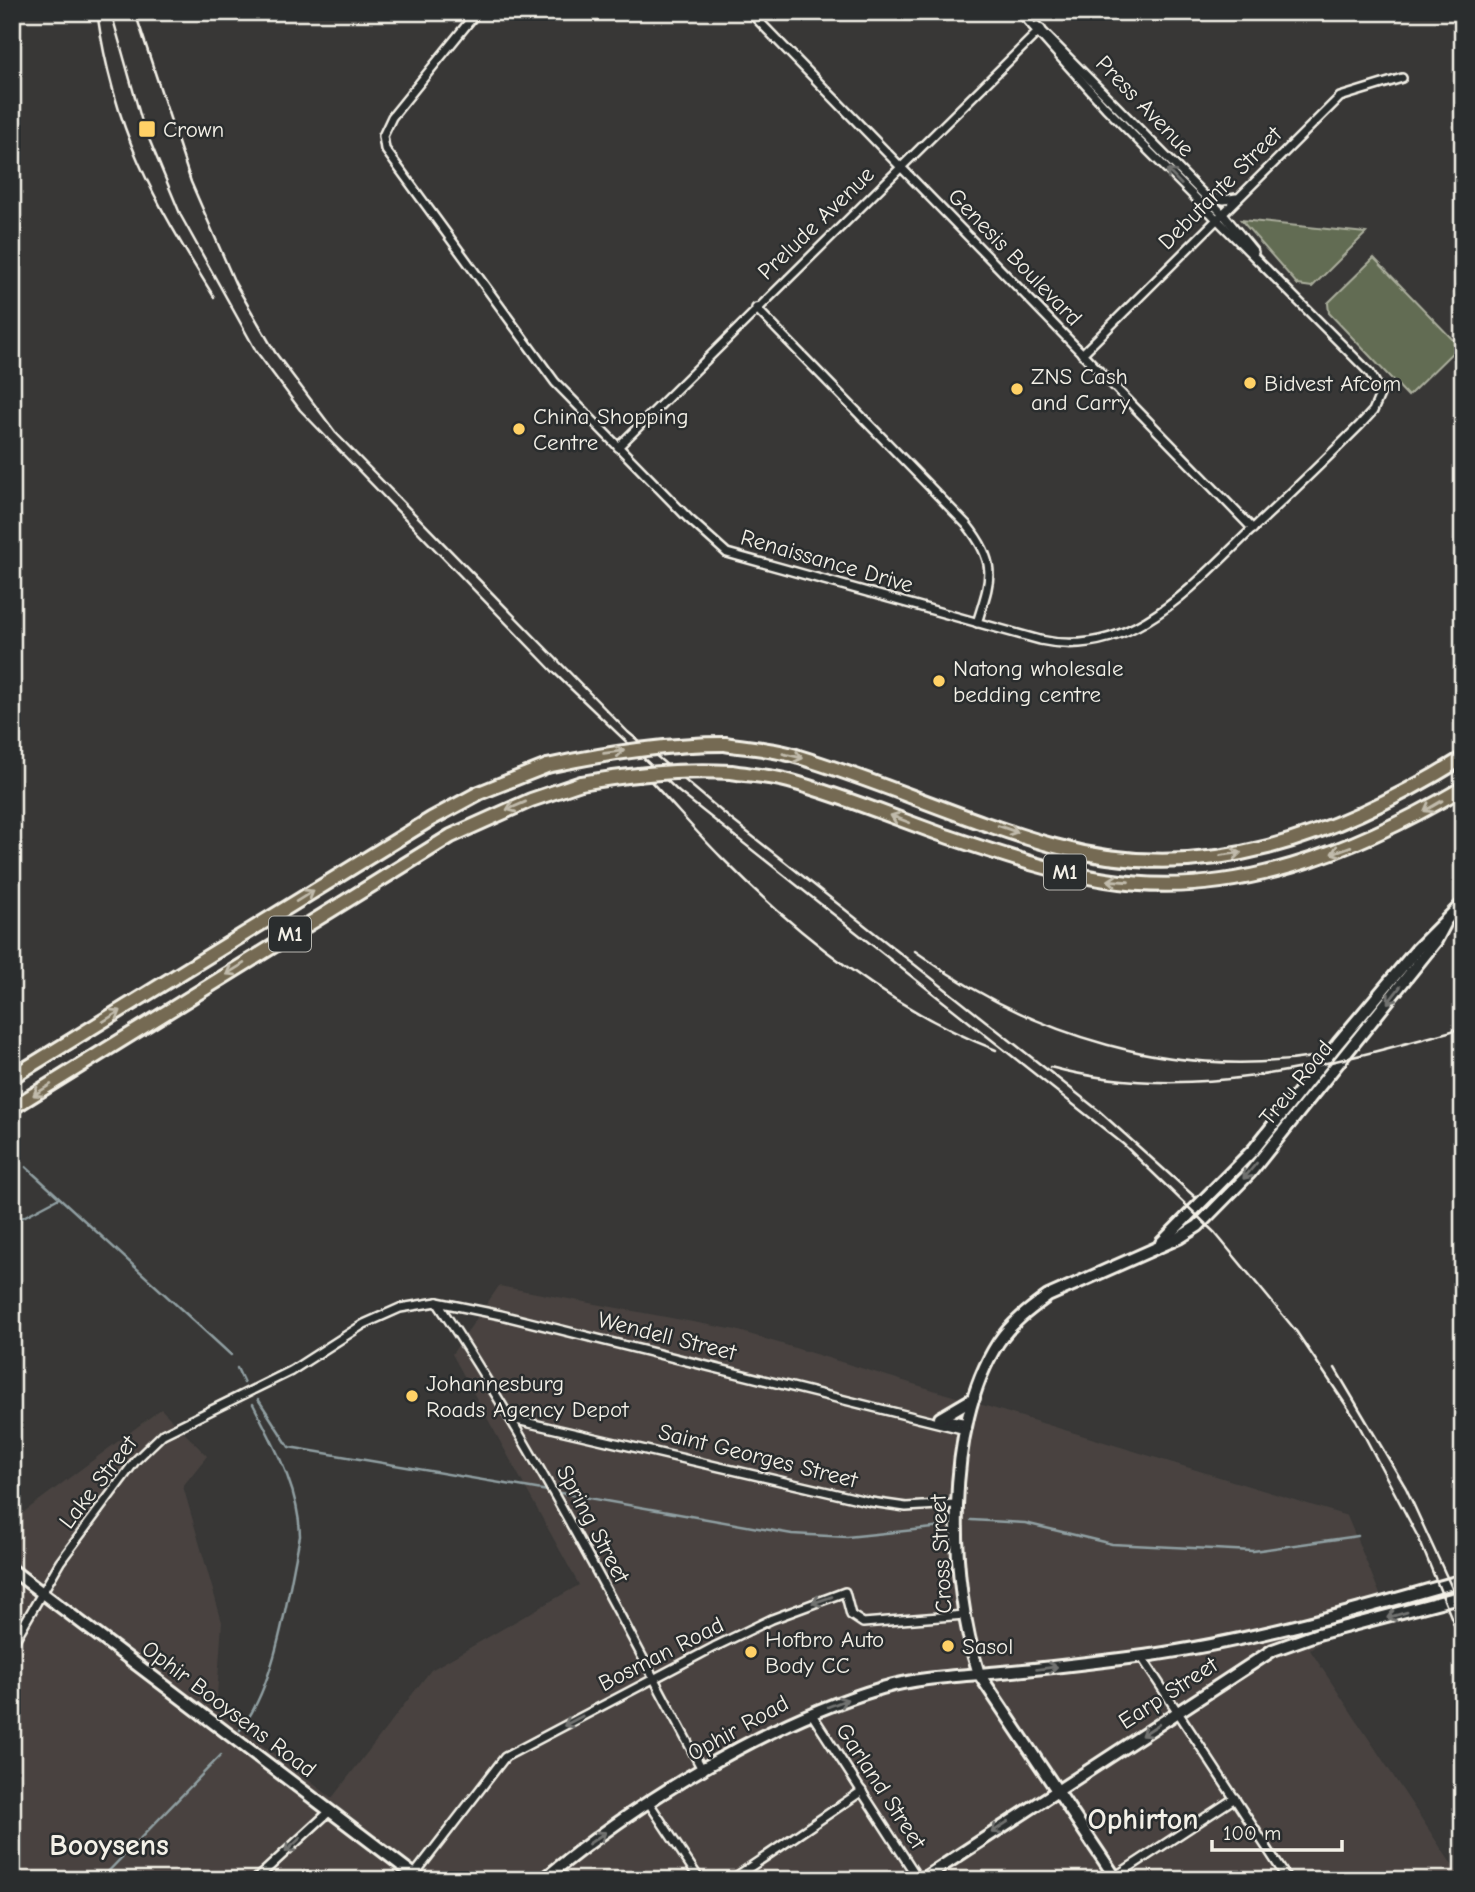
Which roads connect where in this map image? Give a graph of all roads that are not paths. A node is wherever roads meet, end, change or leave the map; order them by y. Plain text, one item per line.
1 (477, 12) edge
2 (750, 12) edge
3 (1023, 15) edge
4 (1039, 31) junction
5 (1091, 78) junction
6 (1402, 78) dead end
7 (1084, 84) junction
8 (902, 168) junction
9 (1204, 195) junction
10 (1236, 198) junction
11 (1222, 213) junction
12 (1216, 220) junction
13 (1232, 223) junction
14 (1259, 258) junction
15 (756, 308) junction
16 (1082, 354) junction
17 (1380, 398) joint
18 (618, 447) junction
19 (1253, 529) junction
20 (977, 622) junction
21 (1463, 747) edge
22 (1463, 758) edge
23 (1463, 788) edge
24 (1394, 799) junction
25 (1463, 903) edge
26 (12, 1077) edge
27 (12, 1108) edge
28 (437, 1302) junction
29 (974, 1398) junction
30 (888, 1409) junction
31 (940, 1418) junction
32 (512, 1419) junction
33 (967, 1427) junction
34 (956, 1509) junction
35 (12, 1570) edge
36 (1463, 1580) edge
37 (41, 1592) junction
38 (1463, 1596) edge
39 (965, 1615) junction
40 (1283, 1629) junction
41 (1324, 1633) junction
42 (1249, 1638) junction
43 (12, 1645) edge
44 (1141, 1656) junction
45 (1260, 1657) junction
46 (979, 1674) junction
47 (653, 1678) junction
48 (1179, 1712) junction
49 (811, 1713) junction
50 (703, 1771) junction
51 (1057, 1789) junction
52 (862, 1791) junction
53 (1235, 1798) junction
54 (649, 1803) junction
55 (330, 1811) junction
56 (418, 1877) edge
57 (259, 1879) edge
58 (1114, 1879) edge
59 (543, 1880) edge
60 (700, 1880) edge
61 (731, 1880) edge
62 (920, 1880) edge
63 (1288, 1880) edge

1 - 18 street, Renaissance Drive
2 - 8 street, Genesis Boulevard
3 - 4 street, Press Avenue
4 - 5 street, Press Avenue
4 - 7 street, Press Avenue
4 - 8 street, Prelude Avenue
5 - 7 street
5 - 9 street, Press Avenue
6 - 10 street, Debutante Street
12 -> 7 street, Press Avenue
8 - 15 street, Prelude Avenue
8 - 16 street, Genesis Boulevard
9 - 10 street
9 - 11 street, Press Avenue
10 - 11 street, Debutante Street
10 - 13 street
11 - 12 street, Debutante Street
11 - 13 street, Press Avenue
12 - 14 street, Press Avenue
12 - 16 street, Debutante Street
13 - 14 street, Press Avenue
14 - 17 street, Press Avenue
15 - 18 street, Prelude Avenue
15 - 20 street
16 - 19 street, Genesis Boulevard
17 - 19 street, Renaissance Drive
18 - 20 street, Renaissance Drive
19 - 20 street, Renaissance Drive
21 - 24 highway
22 - 24 highway, M1
23 -> 27 highway, M1, bridge
26 -> 24 highway, M1, bridge
25 - 29 street, Treu Road
28 - 30 street, Wendell Street
28 - 32 street, Spring Street
28 - 37 street, Lake Street
29 - 31 street
29 - 33 street, Treu Road
30 - 31 street, Wendell Street
30 - 33 street, Wendell Street
31 - 33 street, Wendell Street
32 - 34 street, Saint Georges Street
32 - 47 street, Spring Street
33 - 34 street, Cross Street
34 - 39 street, Cross Street
35 - 37 street, Ophir Booysens Road
36 - 40 street
37 - 43 street, Lake Street
37 - 55 street, Ophir Booysens Road
38 -> 41 street, Earp Street
39 - 46 street, Cross Street
39 -> 47 street, Bosman Road
40 - 41 street
40 - 42 street, Ophir Road
41 - 45 street, Earp Street
42 - 44 street, Ophir Road
42 - 45 street
46 -> 44 street, Ophir Road
44 - 48 street
45 - 48 street, Earp Street
49 -> 46 street, Ophir Road
46 - 51 street
47 - 50 street, Spring Street
47 -> 56 street, Bosman Road
48 -> 51 street, Earp Street
48 - 53 street
49 - 50 street, Ophir Road
49 - 52 street, Garland Street
50 - 54 street, Ophir Road
51 - 58 street
51 -> 62 street, Earp Street
52 - 61 street
52 - 62 street, Garland Street
53 - 58 street
53 - 63 street
59 -> 54 street, Ophir Road
54 - 60 street
55 - 56 street, Ophir Booysens Road
55 -> 57 street

